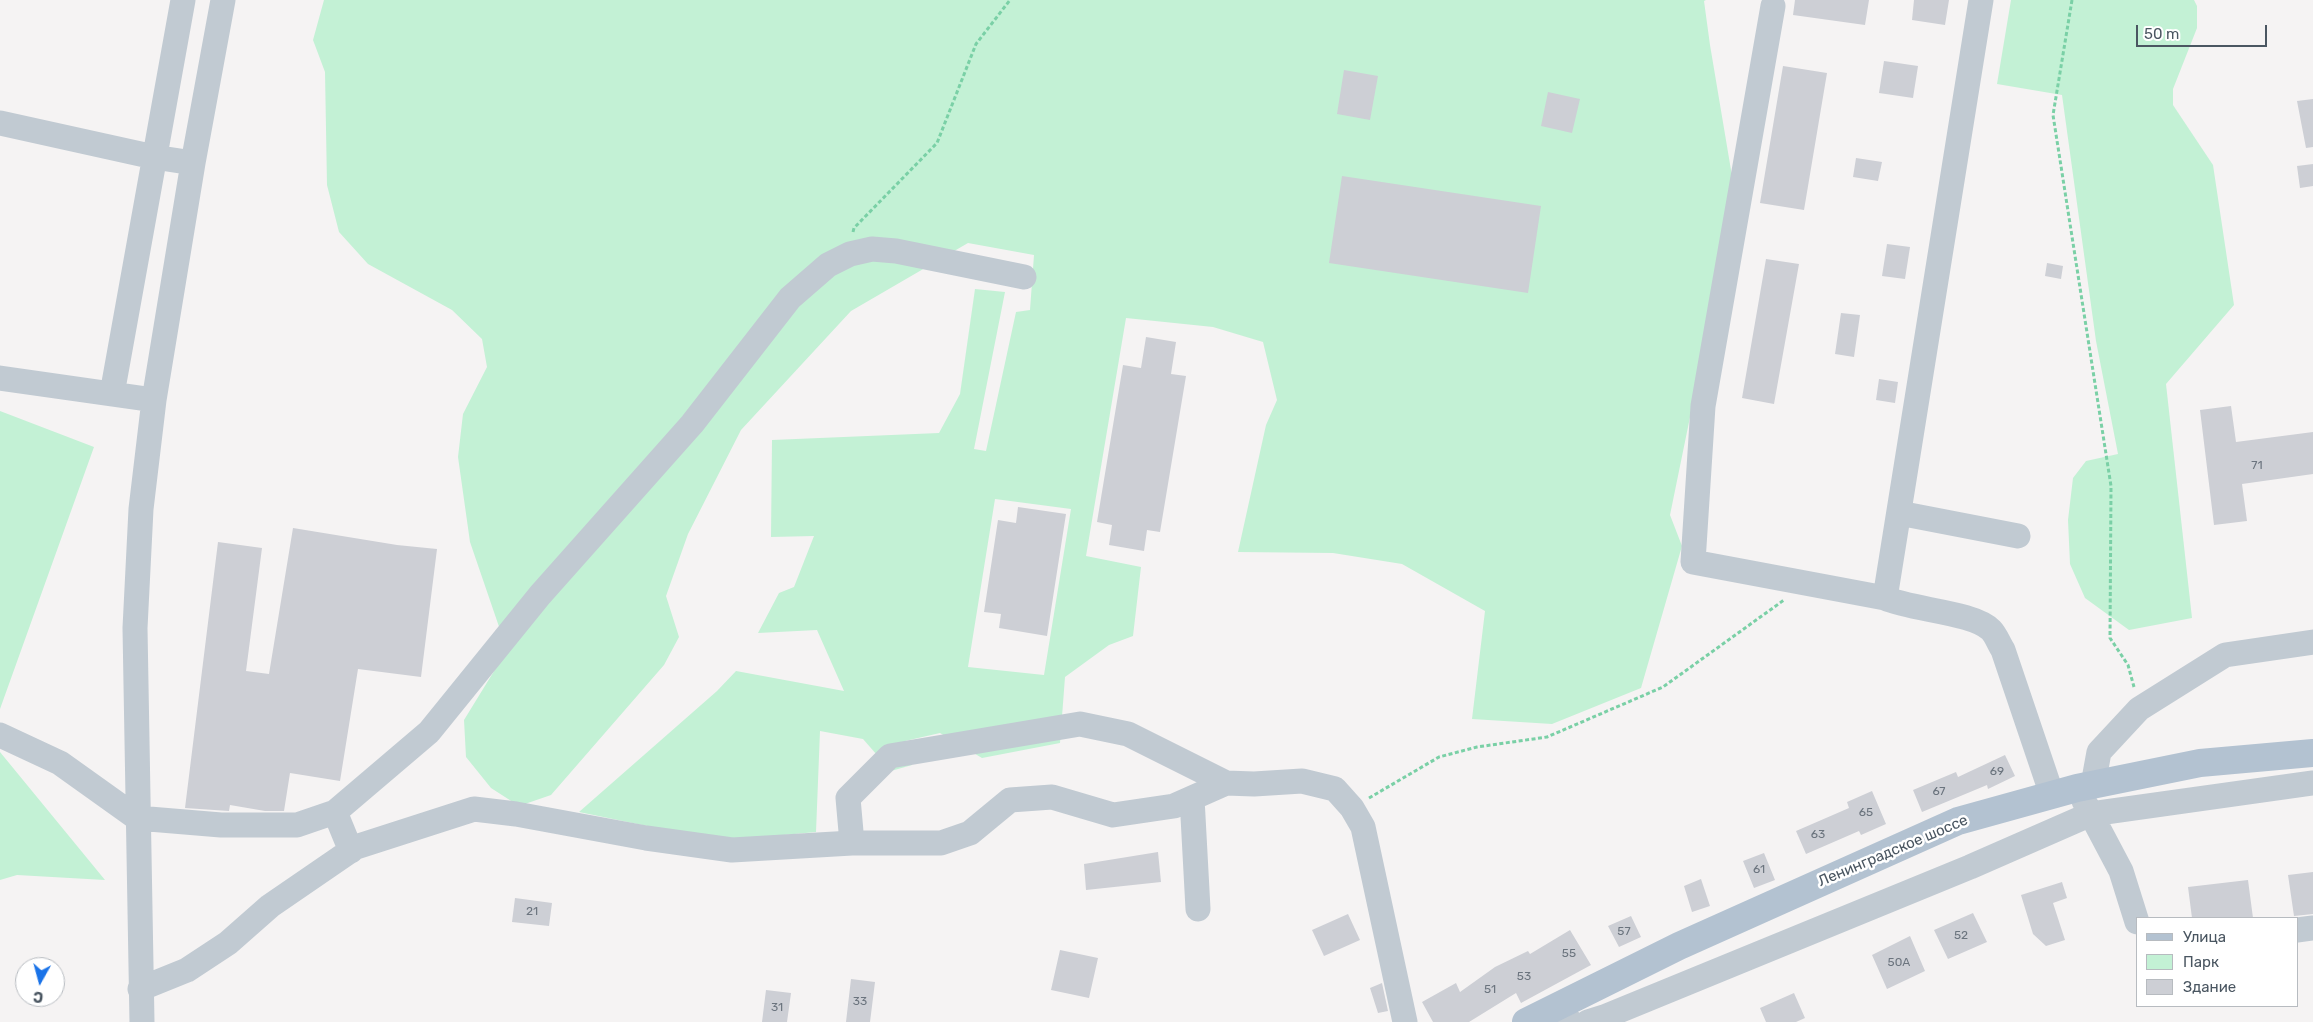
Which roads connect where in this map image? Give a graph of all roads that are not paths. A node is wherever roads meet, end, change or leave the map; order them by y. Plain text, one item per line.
1 (183, 0) edge
2 (223, 0) edge
3 (1981, 0) edge
4 (1773, 6) dead end
5 (0, 123) edge
6 (154, 158) junction
7 (193, 163) junction
8 (1024, 277) dead end
9 (0, 378) edge
10 (112, 394) junction
11 (154, 400) junction
12 (1899, 513) junction
13 (2018, 536) dead end
14 (1885, 598) junction
15 (2313, 642) edge
16 (0, 735) edge
17 (2313, 753) edge
18 (1226, 783) junction
19 (2313, 783) edge
20 (2074, 789) junction
21 (1192, 798) junction
22 (335, 812) junction
23 (2091, 814) junction
24 (137, 818) junction
25 (852, 844) junction
26 (351, 851) junction
27 (1198, 909) dead end
28 (2136, 919) edge
29 (2313, 928) edge
30 (2298, 930) edge
31 (140, 989) junction
32 (1532, 1019) edge
33 (142, 1022) edge
34 (1405, 1022) edge
35 (1571, 1022) edge
36 (1588, 1022) edge

1 - 6 street
2 - 7 street
3 - 12 street
4 - 14 street
5 - 6 street
6 - 7 street
6 - 10 street
7 - 11 street
8 - 22 street
9 - 10 street
10 - 11 street
11 - 24 street
12 - 13 street
12 - 14 street
14 - 20 street
15 - 20 street
16 - 24 street
17 - 20 main road, Ленинградское шоссе
18 - 21 street
18 - 25 street
18 - 34 street
19 - 23 street
20 - 23 street
20 - 32 main road, Ленинградское шоссе
21 - 25 street
21 - 27 street
22 - 24 street
22 - 26 street
23 - 28 street
23 - 36 street
24 - 31 street
25 - 26 street
26 - 31 street
29 - 30 street
31 - 33 street
32 - 35 street

